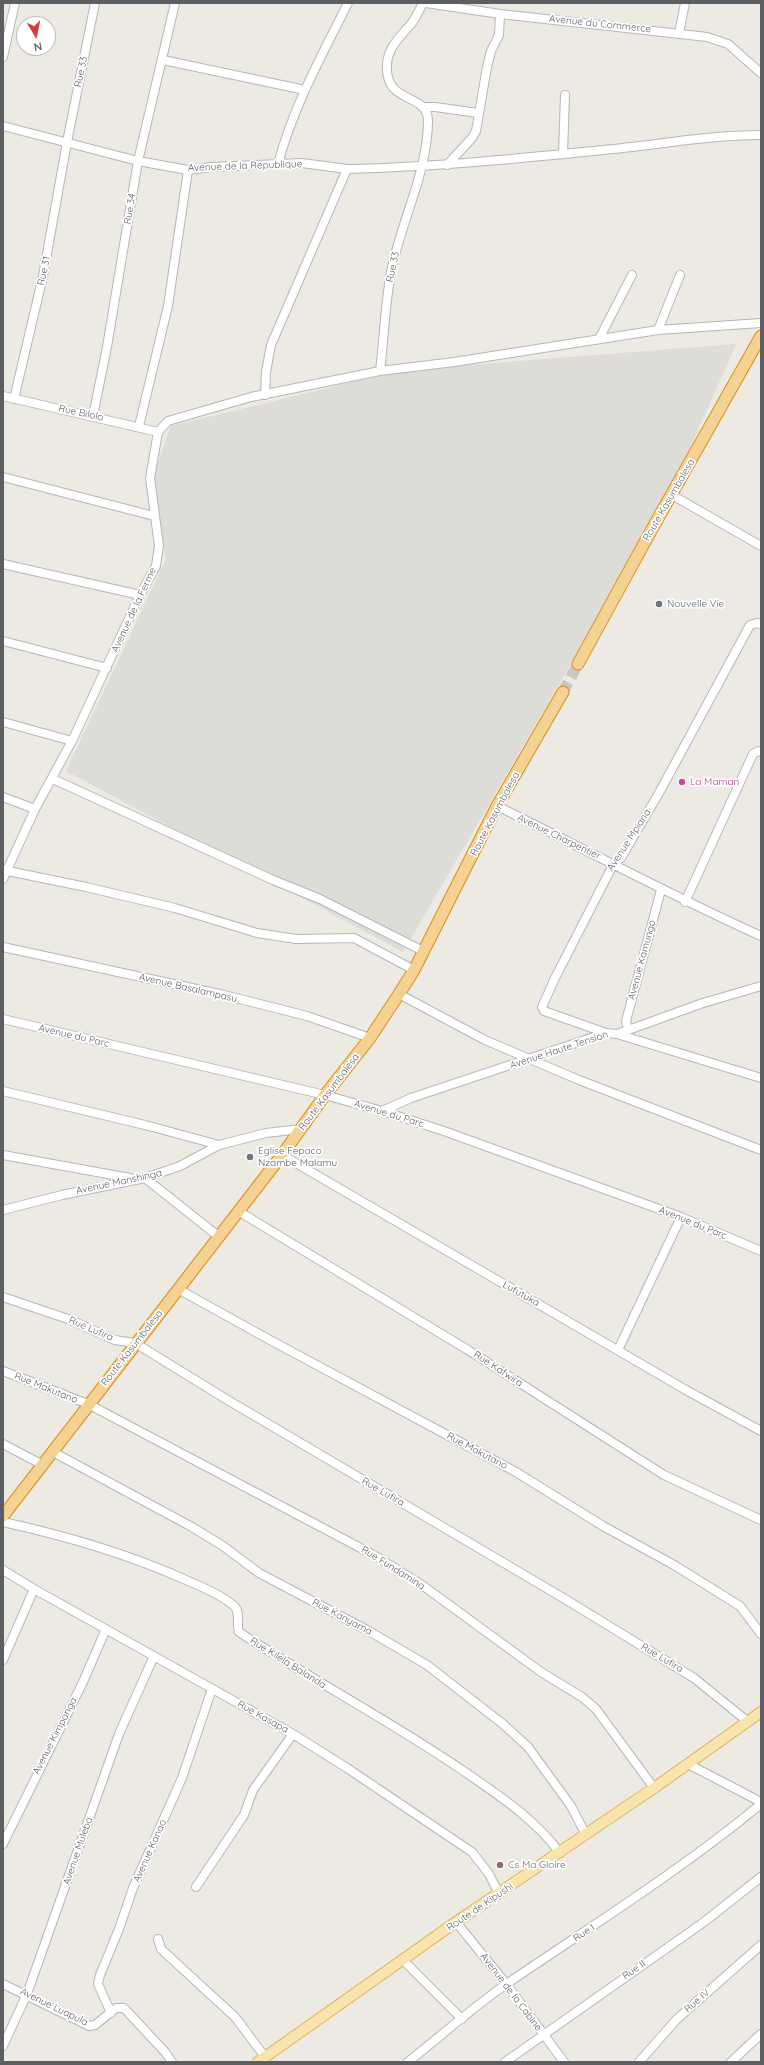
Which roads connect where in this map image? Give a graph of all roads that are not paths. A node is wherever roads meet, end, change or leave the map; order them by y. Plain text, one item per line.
1 (15, 3) edge
2 (95, 3) edge
3 (175, 3) edge
4 (348, 3) edge
5 (423, 3) edge
6 (426, 3) edge
7 (685, 3) edge
8 (500, 14) junction
9 (678, 33) junction
10 (3, 57) edge
11 (162, 60) junction
12 (761, 73) edge
13 (305, 90) junction
14 (565, 95) dead end
15 (425, 107) junction
16 (478, 113) junction
17 (3, 126) edge
18 (761, 135) edge
19 (67, 142) junction
20 (563, 154) junction
21 (138, 161) junction
22 (278, 164) junction
23 (447, 165) junction
24 (422, 167) junction
25 (347, 169) junction
26 (188, 170) junction
27 (632, 275) dead end
28 (680, 275) dead end
29 (761, 323) edge
30 (658, 330) junction
31 (761, 336) edge
32 (599, 339) junction
33 (380, 371) junction
34 (265, 395) junction
35 (3, 396) edge
36 (14, 399) junction
37 (93, 416) junction
38 (139, 426) junction
39 (158, 432) junction
40 (3, 477) edge
41 (672, 495) junction
42 (154, 516) junction
43 (761, 546) edge
44 (3, 564) edge
45 (140, 595) junction
46 (761, 624) edge
47 (3, 642) edge
48 (578, 664) tunnel mouth
49 (107, 668) junction
50 (563, 692) tunnel mouth
51 (3, 722) edge
52 (72, 741) junction
53 (760, 751) edge
54 (53, 779) junction
55 (3, 798) edge
56 (497, 806) junction
57 (35, 809) junction
58 (614, 863) junction
59 (4, 870) edge
60 (3, 879) edge
61 (661, 890) junction
62 (685, 902) junction
63 (761, 936) edge
64 (3, 947) edge
65 (423, 951) junction
66 (414, 970) junction
67 (761, 986) edge
68 (399, 994) junction
69 (3, 1019) edge
70 (628, 1030) junction
71 (606, 1034) junction
72 (617, 1034) junction
73 (370, 1038) junction
74 (532, 1059) junction
75 (761, 1078) edge
76 (3, 1091) edge
77 (325, 1095) junction
78 (382, 1111) junction
79 (301, 1128) junction
80 (219, 1145) junction
81 (761, 1150) edge
82 (3, 1155) edge
83 (282, 1155) junction
84 (145, 1178) junction
85 (135, 1179) junction
86 (3, 1210) edge
87 (238, 1211) junction
88 (681, 1217) junction
89 (218, 1236) junction
90 (761, 1251) edge
91 (178, 1289) junction
92 (3, 1297) edge
93 (135, 1343) junction
94 (618, 1350) junction
95 (3, 1371) edge
96 (88, 1404) junction
97 (761, 1432) edge
98 (3, 1444) edge
99 (53, 1452) junction
100 (43, 1465) junction
101 (3, 1516) edge
102 (761, 1520) edge
103 (3, 1522) edge
104 (3, 1570) edge
105 (34, 1590) junction
106 (106, 1629) junction
107 (761, 1634) edge
108 (154, 1656) junction
109 (3, 1660) edge
110 (212, 1689) junction
111 (761, 1712) edge
112 (747, 1721) junction
113 (293, 1734) junction
114 (688, 1764) junction
115 (654, 1788) junction
116 (761, 1803) edge
117 (586, 1835) junction
118 (3, 1844) edge
119 (560, 1853) junction
120 (761, 1877) edge
121 (196, 1887) dead end
122 (499, 1894) junction
123 (456, 1922) junction
124 (158, 1939) dead end
125 (761, 1945) edge
126 (402, 1960) junction
127 (3, 1984) edge
128 (507, 1984) junction
129 (27, 1994) junction
130 (111, 2013) junction
131 (462, 2019) junction
132 (543, 2034) junction
133 (761, 2034) edge
134 (3, 2046) edge
135 (261, 2060) edge
136 (172, 2062) edge
137 (408, 2062) edge
138 (505, 2062) edge
139 (564, 2062) edge
140 (639, 2062) edge
141 (731, 2062) edge

1 - 10 street
2 - 19 street, Rue 33
3 - 11 street, Rue 34
4 - 13 street
5 - 15 street
6 - 8 street, Avenue du Commerce
7 - 9 street
8 - 9 street, Avenue du Commerce
8 - 16 street
9 - 12 street, Avenue du Commerce
11 - 13 street
11 - 21 street, Rue 34
13 - 22 street
14 - 20 street
15 - 16 street
15 - 24 street, Rue 33
16 - 23 street
17 - 19 street, Avenue de la Republique
18 - 20 street, Avenue de la Republique
19 - 21 street, Avenue de la Republique
19 - 36 street, Rue 31
20 - 23 street, Avenue de la Republique
21 - 26 street, Avenue de la Republique
21 - 37 street, Rue 34
22 - 25 street, Avenue de la Republique
22 - 26 street, Avenue de la Republique
23 - 24 street, Avenue de la Republique
24 - 25 street, Avenue de la Republique
24 - 33 street, Rue 33
25 - 34 street
26 - 38 street
27 - 32 street
28 - 30 street
29 - 30 street
30 - 32 street
31 - 41 highway, Route Kasumbalesa
32 - 33 street
33 - 34 street
34 - 39 street
35 - 36 street, Rue Bilolo
36 - 37 street, Rue Bilolo
37 - 38 street, Rue Bilolo
38 - 39 street, Rue Bilolo
39 - 42 street, Avenue de la Ferme
40 - 42 street
41 - 43 street
41 - 48 highway, Route Kasumbalesa
42 - 45 street, Avenue de la Ferme
44 - 45 street
45 - 49 street, Avenue de la Ferme
46 - 58 street, Avenue Mpiana
47 - 49 street
49 - 52 street, Avenue de la Ferme
50 - 56 highway, Route Kasumbalesa
51 - 52 street
52 - 54 street, Avenue de la Ferme
53 - 62 street
54 - 57 street, Avenue de la Ferme
54 - 65 street
55 - 57 street
56 - 58 street, Avenue Charpentier
56 - 65 highway, Route Kasumbalesa
57 - 59 street, Avenue de la Ferme
58 - 61 street, Avenue Charpentier
58 - 71 street, Avenue Mpiana
59 - 60 street, Avenue de la Ferme
59 - 66 street
61 - 62 street, Avenue Charpentier
61 - 70 street, Avenue Kamungo
62 - 63 street, Avenue Charpentier
64 - 73 street, Avenue Basalampasu
65 - 66 highway, Route Kasumbalesa
66 - 68 highway, Route Kasumbalesa
67 - 70 street, Avenue Haute Tension
68 - 73 highway, Route Kasumbalesa
68 - 74 street
69 - 77 street, Avenue du Parc
70 - 72 street, Avenue Haute Tension
71 - 72 street, Avenue Haute Tension
71 - 74 street, Avenue Haute Tension
72 - 75 street
73 - 77 highway, Route Kasumbalesa
74 - 78 street, Avenue Haute Tension
74 - 81 street
76 - 80 street
77 - 78 street, Avenue du Parc
77 - 79 highway, Route Kasumbalesa
78 - 88 street, Avenue du Parc
79 - 80 street, Avenue Manshinga
79 - 83 highway, Route Kasumbalesa
80 - 84 street, Avenue Manshinga
82 - 85 street
83 - 87 highway, Route Kasumbalesa
83 - 94 street, Lufutuka
84 - 85 street, Avenue Manshinga
84 - 89 street
85 - 86 street, Avenue Manshinga
87 - 89 highway, Route Kasumbalesa
87 - 102 street, Rue Kafwira
88 - 90 street, Avenue du Parc
88 - 94 street
89 - 91 highway, Route Kasumbalesa
91 - 93 highway, Route Kasumbalesa
91 - 107 street, Rue Makutano
92 - 93 street, Rue Lufira
93 - 96 highway, Route Kasumbalesa
93 - 112 street, Rue Lufira
94 - 97 street, Lufutuka
95 - 96 street, Rue Makutano
96 - 99 highway, Route Kasumbalesa
96 - 115 street, Rue Fundamina
98 - 100 street
99 - 100 highway, Route Kasumbalesa
99 - 117 street, Rue Kanyama
100 - 101 highway, Route Kasumbalesa
103 - 119 street, Rue Kilela Balanda
104 - 105 street, Rue Kasapa
105 - 106 street, Rue Kasapa
105 - 109 street
106 - 108 street, Rue Kasapa
106 - 118 street, Avenue Kimpanga
108 - 110 street, Rue Kasapa
108 - 129 street, Avenue Muleba
110 - 113 street, Rue Kasapa
110 - 130 street, Avenue Kanao
111 - 112 main road, Route de Kipushi
112 - 114 main road, Route de Kipushi
113 - 121 street
113 - 122 street, Rue Kasapa
114 - 115 main road, Route de Kipushi
114 - 116 street
115 - 117 main road, Route de Kipushi
116 - 128 street, Rue I
117 - 119 main road, Route de Kipushi
119 - 122 main road, Route de Kipushi
120 - 132 street, Rue II
122 - 123 main road, Route de Kipushi
123 - 126 main road, Route de Kipushi
123 - 128 street, Avenue de la Cabine
124 - 135 street
125 - 140 street, Rue IV
126 - 131 street
126 - 135 main road, Route de Kipushi
127 - 129 street, Avenue Luapula
128 - 131 street, Rue I
128 - 132 street, Avenue de la Cabine
129 - 130 street, Avenue Luapula
129 - 134 street, Avenue Muleba
130 - 136 street, Avenue Luapula
131 - 137 street, Rue I
132 - 138 street, Rue II
132 - 139 street, Avenue de la Cabine
133 - 141 street

